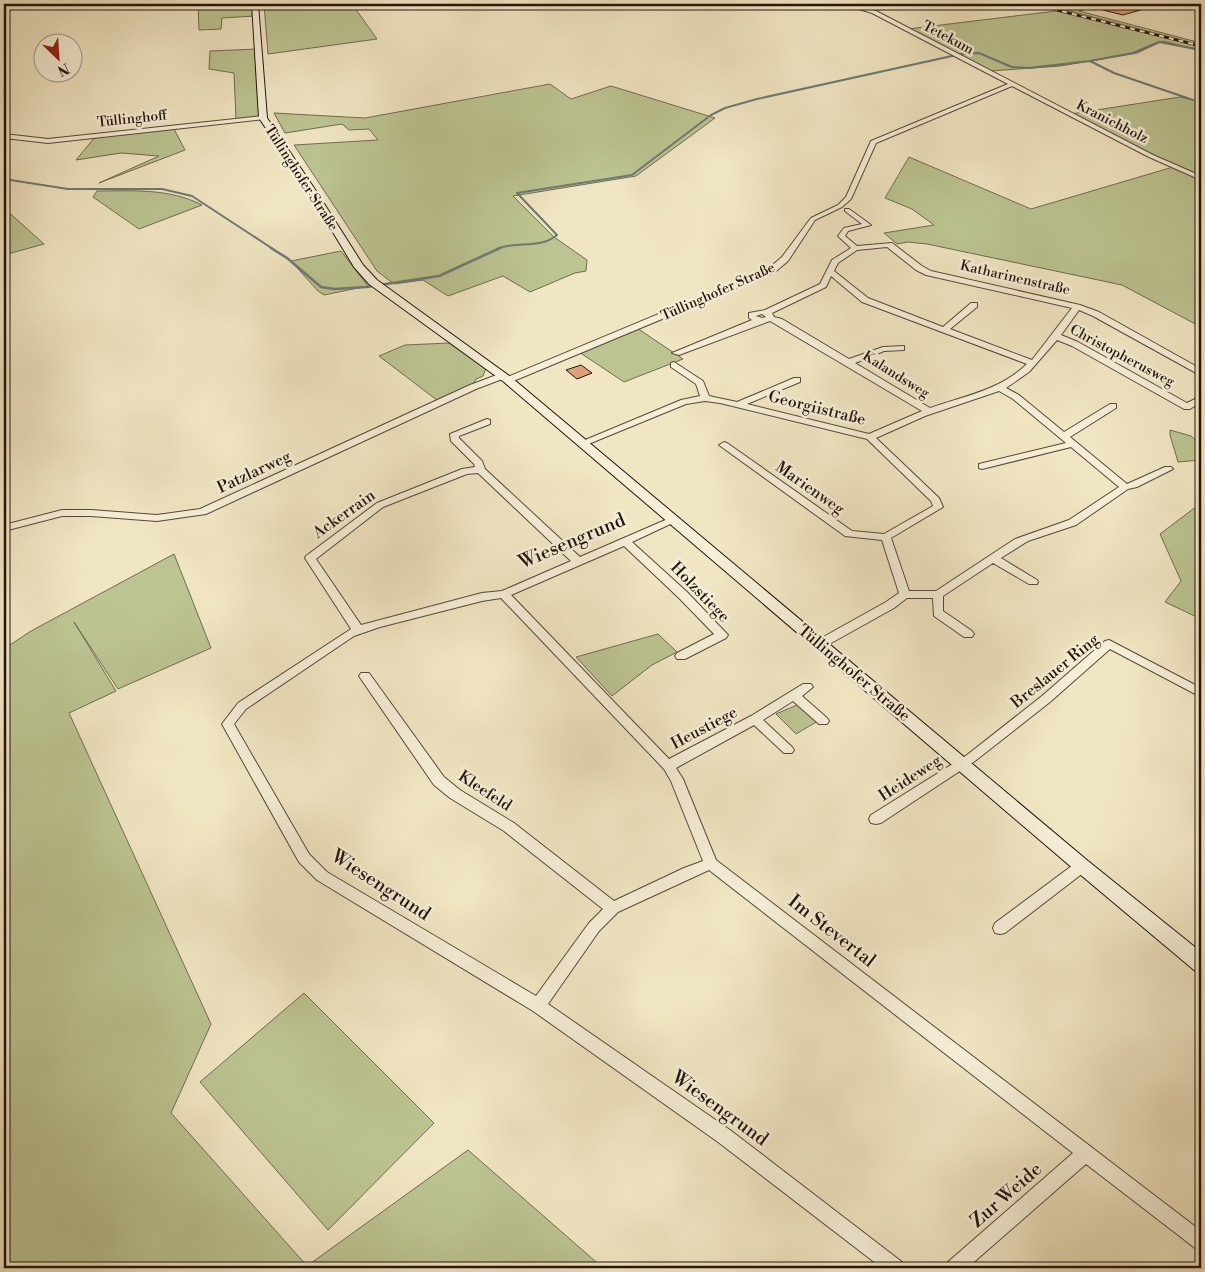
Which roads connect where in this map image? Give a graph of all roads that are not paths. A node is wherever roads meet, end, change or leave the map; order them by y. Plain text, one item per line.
1 (255, 4) edge
2 (845, 4) edge
3 (1012, 84) junction
4 (263, 118) junction
5 (4, 136) edge
6 (1201, 178) edge
7 (847, 210) dead end
8 (855, 248) junction
9 (831, 272) junction
10 (846, 284) junction
11 (823, 285) junction
12 (974, 305) dead end
13 (1077, 307) junction
14 (768, 316) junction
15 (944, 330) junction
16 (1056, 336) junction
17 (901, 348) dead end
18 (676, 353) dead end
19 (849, 362) junction
20 (1032, 363) junction
21 (674, 365) dead end
22 (1201, 372) edge
23 (505, 378) junction
24 (797, 380) dead end
25 (1000, 388) junction
26 (705, 398) junction
27 (1201, 399) edge
28 (739, 404) junction
29 (1113, 406) dead end
30 (928, 411) junction
31 (487, 422) dead end
32 (870, 437) junction
33 (1063, 437) junction
34 (582, 443) junction
35 (1072, 444) junction
36 (724, 445) dead end
37 (982, 466) dead end
38 (1168, 469) dead end
39 (480, 470) junction
40 (1125, 487) junction
41 (674, 520) junction
42 (4, 528) edge
43 (886, 537) junction
44 (625, 541) junction
45 (993, 558) junction
46 (578, 561) junction
47 (1033, 582) dead end
48 (504, 594) junction
49 (904, 594) junction
50 (938, 595) junction
51 (358, 630) junction
52 (968, 634) dead end
53 (820, 644) junction
54 (681, 656) dead end
55 (365, 676) dead end
56 (807, 687) dead end
57 (1201, 692) edge
58 (794, 695) junction
59 (755, 719) junction
60 (823, 721) dead end
61 (788, 750) dead end
62 (961, 764) junction
63 (668, 766) junction
64 (876, 819) dead end
65 (711, 864) junction
66 (1082, 866) junction
67 (613, 908) junction
68 (1000, 928) dead end
69 (1201, 964) edge
70 (538, 1006) junction
71 (1085, 1154) junction
72 (1201, 1242) edge
73 (896, 1268) edge
74 (954, 1268) edge

1 - 4 main road, Tüllinghofer Straße
2 - 3 street, Tetekum
3 - 6 street, Kranichholz
3 - 23 street, Tüllinghofer Straße
4 - 5 street, Tüllinghoff
4 - 23 main road, Tüllinghofer Straße
7 - 8 street
8 - 9 street
8 - 13 street, Katharinenstraße
9 - 10 street
9 - 11 street
10 - 11 street
10 - 15 street
11 - 14 street
12 - 15 street
13 - 16 street, Katharinenstraße
13 - 22 street, Christopherusweg
14 - 18 street
14 - 19 street, Kalandsweg
15 - 20 street
16 - 20 street, Katharinenstraße
16 - 27 street, Christopherusweg
17 - 19 street, Kalandsweg
19 - 30 street, Kalandsweg
20 - 25 street, Katharinenstraße
21 - 26 street
23 - 34 main road, Tüllinghofer Straße
23 - 42 street, Patzlarweg
24 - 28 street, Georgiistraße
25 - 30 street, Katharinenstraße
25 - 33 street
26 - 28 street, Georgiistraße
26 - 34 street, Georgiistraße
28 - 32 street, Georgiistraße
29 - 33 street
30 - 32 street, Katharinenstraße
31 - 39 street
32 - 43 street, Georgiistraße
33 - 35 street
34 - 41 main road, Tüllinghofer Straße
35 - 37 street
35 - 40 street
36 - 43 street, Marienweg
38 - 40 street
39 - 46 street
39 - 51 street, Ackerrain
40 - 45 street
41 - 44 street, Wiesengrund
41 - 53 main road, Tüllinghofer Straße
43 - 49 street
44 - 46 street, Wiesengrund
44 - 54 street, Holzstiege
45 - 47 street
45 - 50 street
46 - 48 street, Wiesengrund
48 - 51 street, Wiesengrund
48 - 63 street, Im Stevertal
49 - 50 street
49 - 53 street
50 - 52 street
51 - 70 street, Wiesengrund
53 - 62 main road, Tüllinghofer Straße
55 - 67 street, Kleefeld
56 - 58 street, Heustiege
57 - 62 street, Breslauer Ring
58 - 59 street, Heustiege
58 - 60 street
59 - 61 street, Heustiege
59 - 63 street, Heustiege
62 - 64 street, Heideweg
62 - 66 main road, Tüllinghofer Straße
63 - 65 street, Im Stevertal
65 - 67 street
65 - 71 street, Im Stevertal
66 - 68 street
66 - 69 main road, Tüllinghofer Straße
67 - 70 street
70 - 73 street, Wiesengrund
71 - 72 street, Im Stevertal
71 - 74 street, Zur Weide

